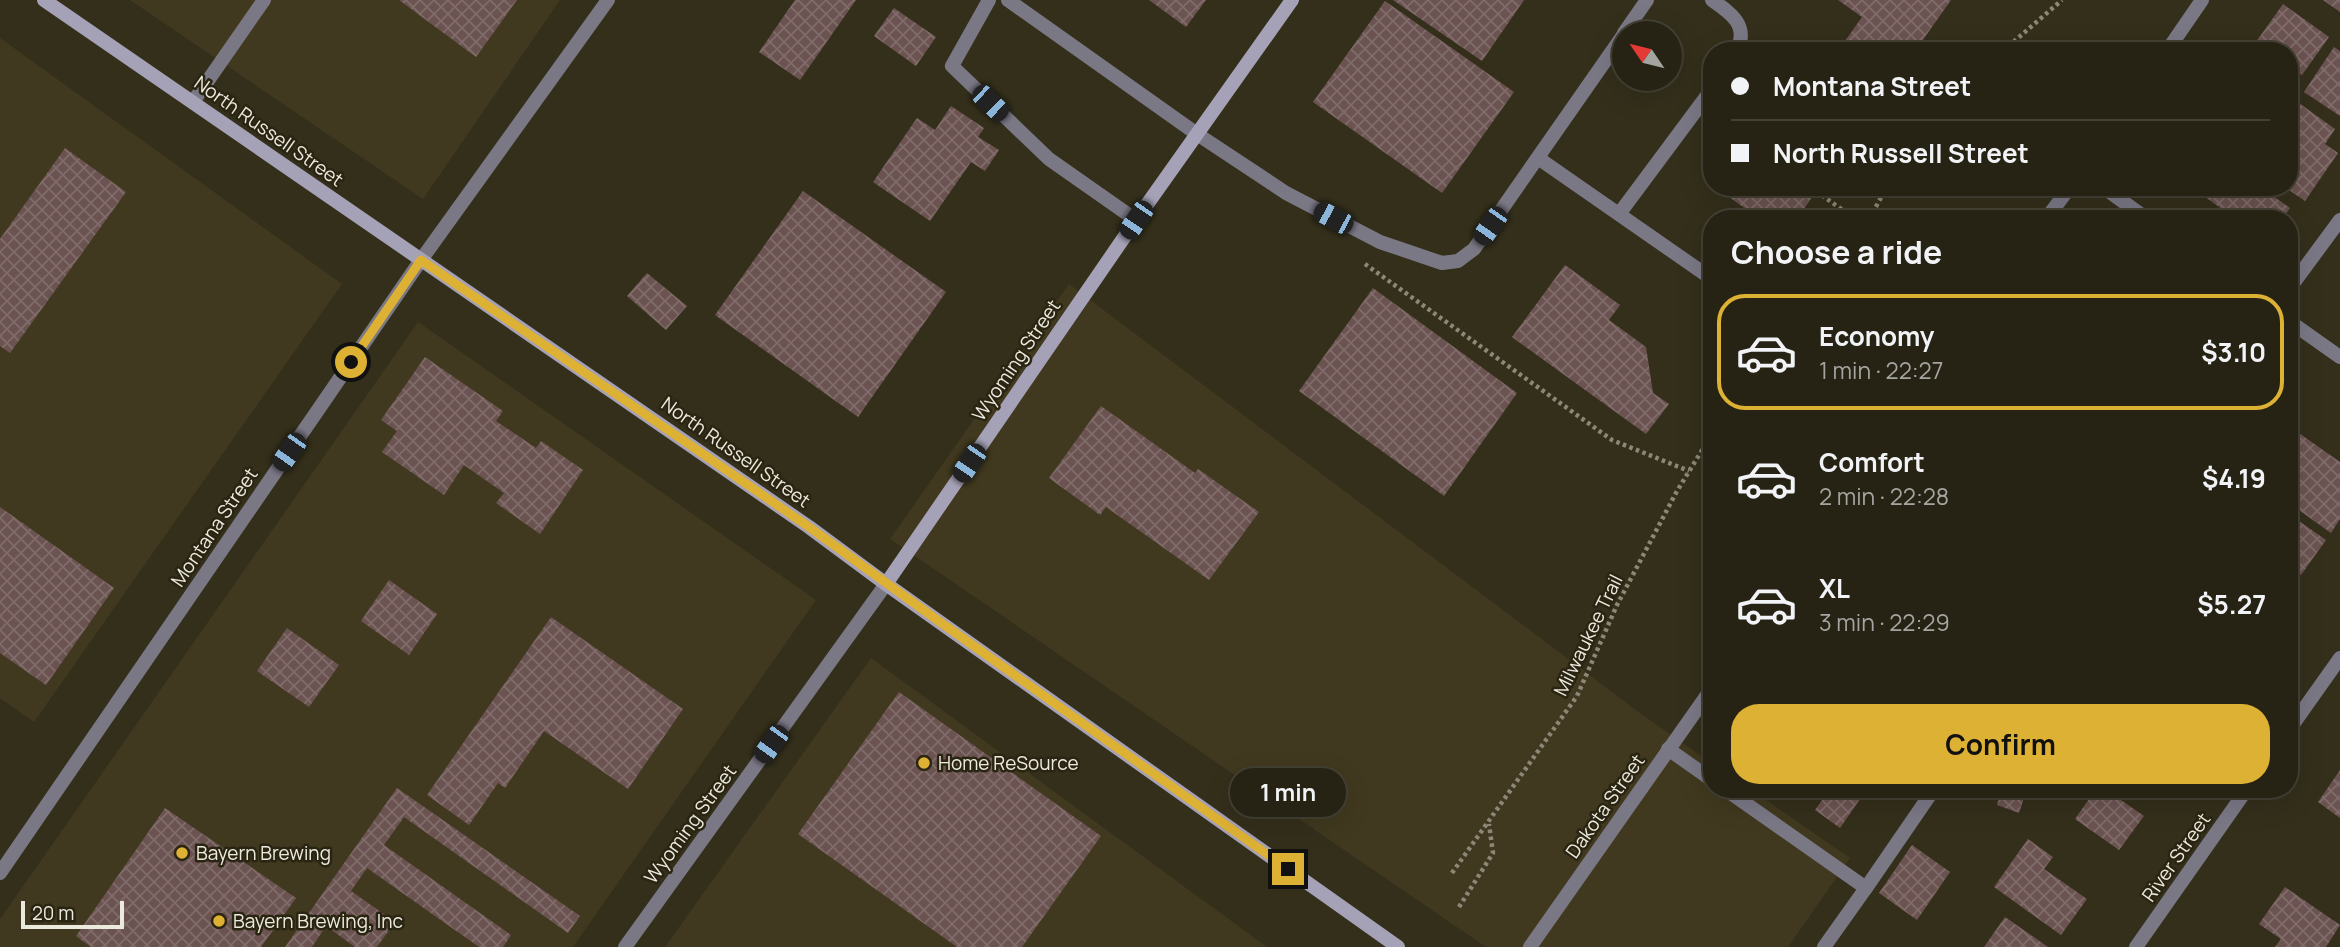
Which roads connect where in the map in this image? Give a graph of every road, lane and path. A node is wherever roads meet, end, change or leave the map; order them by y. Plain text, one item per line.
1 (44, 0) edge
2 (264, 0) edge
3 (608, 0) edge
4 (989, 0) edge
5 (1008, 0) edge
6 (1292, 0) edge
7 (1647, 0) edge
8 (1712, 0) edge
9 (2062, 0) edge
10 (2202, 0) edge
11 (1632, 21) edge
12 (1740, 42) edge
13 (2013, 42) edge
14 (2173, 42) edge
15 (1612, 50) edge
16 (1703, 101) edge
17 (193, 102) junction
18 (1197, 134) junction
19 (1538, 158) junction
20 (1823, 196) edge
21 (2115, 196) edge
22 (1842, 210) edge
23 (2135, 210) edge
24 (1619, 214) junction
25 (1136, 220) junction
26 (2340, 220) edge
27 (421, 260) junction
28 (1364, 264) dead end
29 (1703, 273) edge
30 (2298, 277) edge
31 (2298, 327) edge
32 (2340, 357) edge
33 (1703, 449) edge
34 (1689, 471) junction
35 (886, 584) junction
36 (2340, 658) edge
37 (1703, 700) edge
38 (2298, 717) edge
39 (1668, 749) junction
40 (1703, 774) edge
41 (1738, 798) edge
42 (1928, 798) edge
43 (2241, 798) edge
44 (1489, 822) junction
45 (0, 873) edge
46 (1452, 873) dead end
47 (1866, 888) junction
48 (1459, 907) dead end
49 (625, 947) edge
50 (1398, 947) edge
51 (1530, 947) edge
52 (1825, 947) edge
53 (2136, 947) edge

1 - 17 main road, North Russell Street
2 - 17 street
3 - 27 street, Montana Street
4 - 25 street
5 - 18 street
6 - 18 main road, Wyoming Street
7 - 11 street
8 - 12 street
9 - 13 path
10 - 14 street
15 - 19 street
16 - 24 street
17 - 27 main road, North Russell Street
18 - 19 street
18 - 25 main road, Wyoming Street
19 - 24 street
20 - 22 path
21 - 23 street
24 - 29 street
25 - 35 main road, Wyoming Street
26 - 30 street
27 - 35 main road, North Russell Street
27 - 45 street, Montana Street
28 - 34 path
31 - 32 street
33 - 34 path, Milwaukee Trail
34 - 44 path, Milwaukee Trail
35 - 49 street, Wyoming Street
35 - 50 main road, North Russell Street
36 - 38 street
37 - 39 street, Dakota Street
39 - 40 street
39 - 51 street, Dakota Street
41 - 47 street
42 - 47 street
43 - 53 street, River Street
44 - 46 path, Milwaukee Trail
44 - 48 path
47 - 52 street

